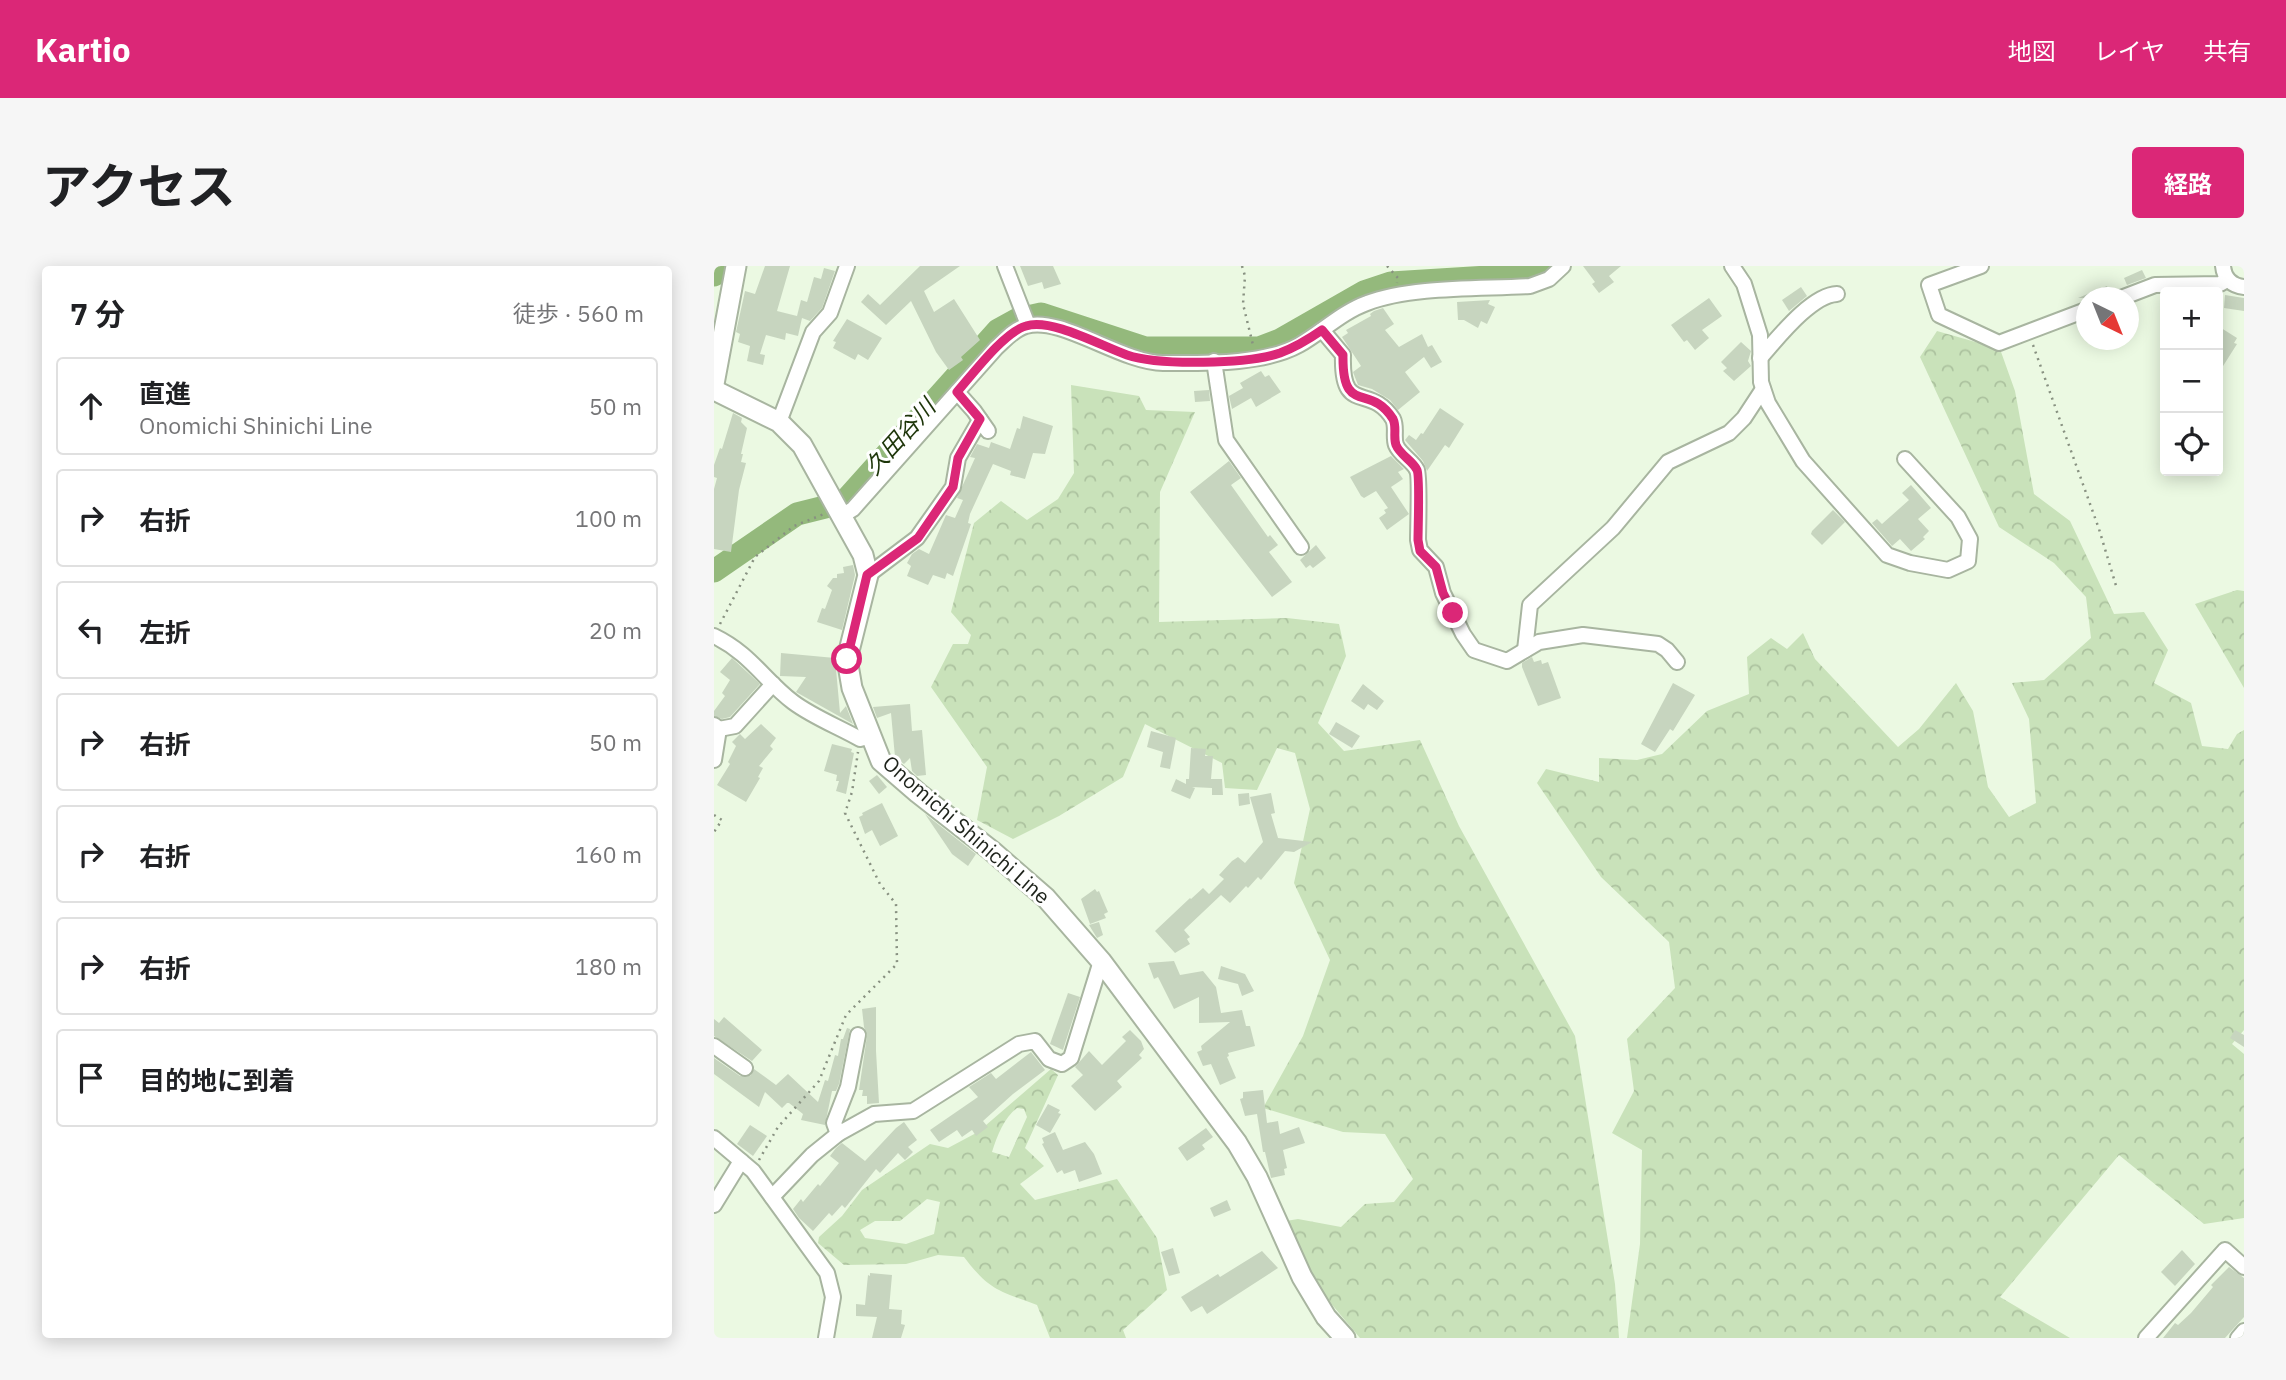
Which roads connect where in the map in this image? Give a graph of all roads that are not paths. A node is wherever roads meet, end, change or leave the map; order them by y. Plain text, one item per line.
1 (736, 266) edge
2 (847, 266) edge
3 (1006, 266) edge
4 (1563, 266) edge
5 (1732, 266) edge
6 (1981, 266) edge
7 (2225, 273) edge
8 (2244, 287) edge
9 (2139, 291) edge
10 (1837, 294) dead end
11 (2076, 314) edge
12 (1028, 325) junction
13 (1322, 330) junction
14 (1760, 358) junction
15 (1214, 361) junction
16 (714, 384) edge
17 (1763, 389) junction
18 (714, 390) edge
19 (957, 392) junction
20 (779, 422) junction
21 (1905, 459) dead end
22 (840, 517) junction
23 (1301, 547) dead end
24 (867, 575) junction
25 (716, 632) edge
26 (1525, 650) junction
27 (1677, 662) dead end
28 (773, 684) junction
29 (717, 727) edge
30 (866, 738) junction
31 (714, 760) edge
32 (1101, 961) junction
33 (858, 1035) dead end
34 (714, 1046) edge
35 (745, 1068) dead end
36 (838, 1134) junction
37 (714, 1138) edge
38 (741, 1161) junction
39 (772, 1197) junction
40 (714, 1205) edge
41 (2244, 1267) edge
42 (2244, 1331) edge
43 (826, 1338) edge
44 (1345, 1338) edge
45 (2146, 1338) edge
46 (2238, 1338) edge

1 - 16 main road
2 - 20 street
3 - 12 street
4 - 13 street
5 - 14 street
6 - 11 street
7 - 8 street
7 - 9 street
10 - 14 street
12 - 15 street
12 - 19 street
13 - 15 street
13 - 26 street
14 - 17 street
15 - 23 street
17 - 21 street
17 - 26 street
18 - 20 main road
19 - 22 street
19 - 24 street
20 - 22 main road
22 - 24 main road
24 - 30 main road, Onomichi Shinichi Line
25 - 28 street
26 - 27 street
28 - 29 street
28 - 30 street
29 - 31 street
30 - 32 main road, Onomichi Shinichi Line
32 - 36 street
32 - 44 main road, Onomichi Shinichi Line
33 - 36 street
34 - 35 street
36 - 39 street
37 - 38 street
38 - 39 street
38 - 40 street
39 - 43 street
41 - 45 street
42 - 46 street

